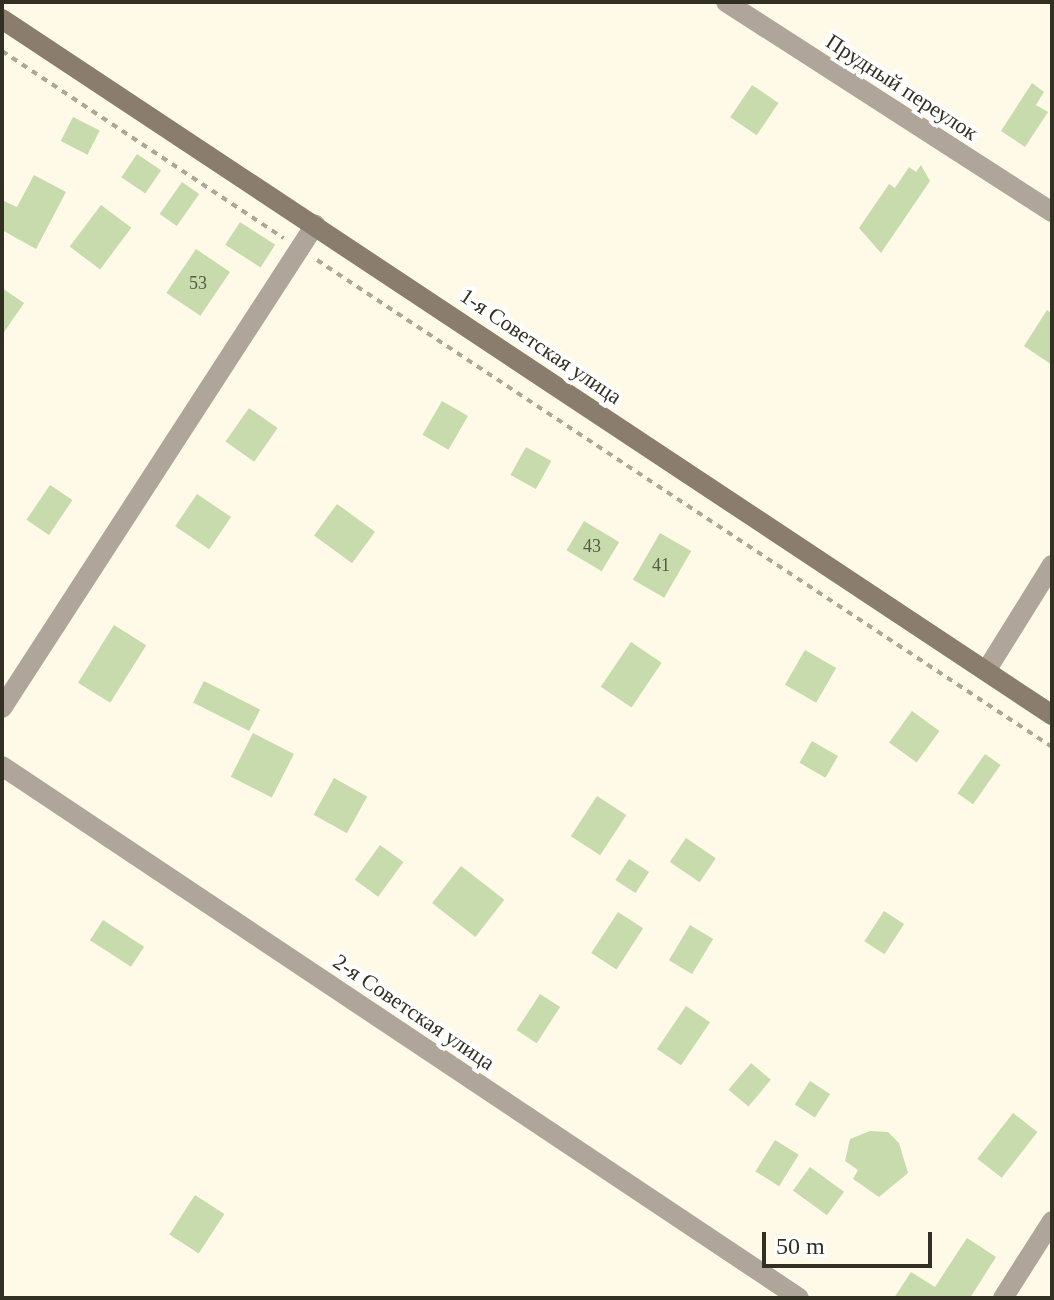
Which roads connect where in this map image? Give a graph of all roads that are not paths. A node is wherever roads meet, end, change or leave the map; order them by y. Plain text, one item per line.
1 (726, 2) edge
2 (2, 19) edge
3 (1052, 212) edge
4 (315, 225) junction
5 (1052, 565) edge
6 (986, 671) junction
7 (2, 708) edge
8 (1052, 715) edge
9 (2, 766) edge
10 (1052, 1221) edge
11 (799, 1298) edge
12 (1003, 1298) edge

1 - 3 street, Прудный переулок
2 - 4 main road, 1-я Советская улица
4 - 6 main road, 1-я Советская улица
4 - 7 street
5 - 6 street
6 - 8 main road, 1-я Советская улица
9 - 11 street, 2-я Советская улица
10 - 12 street

